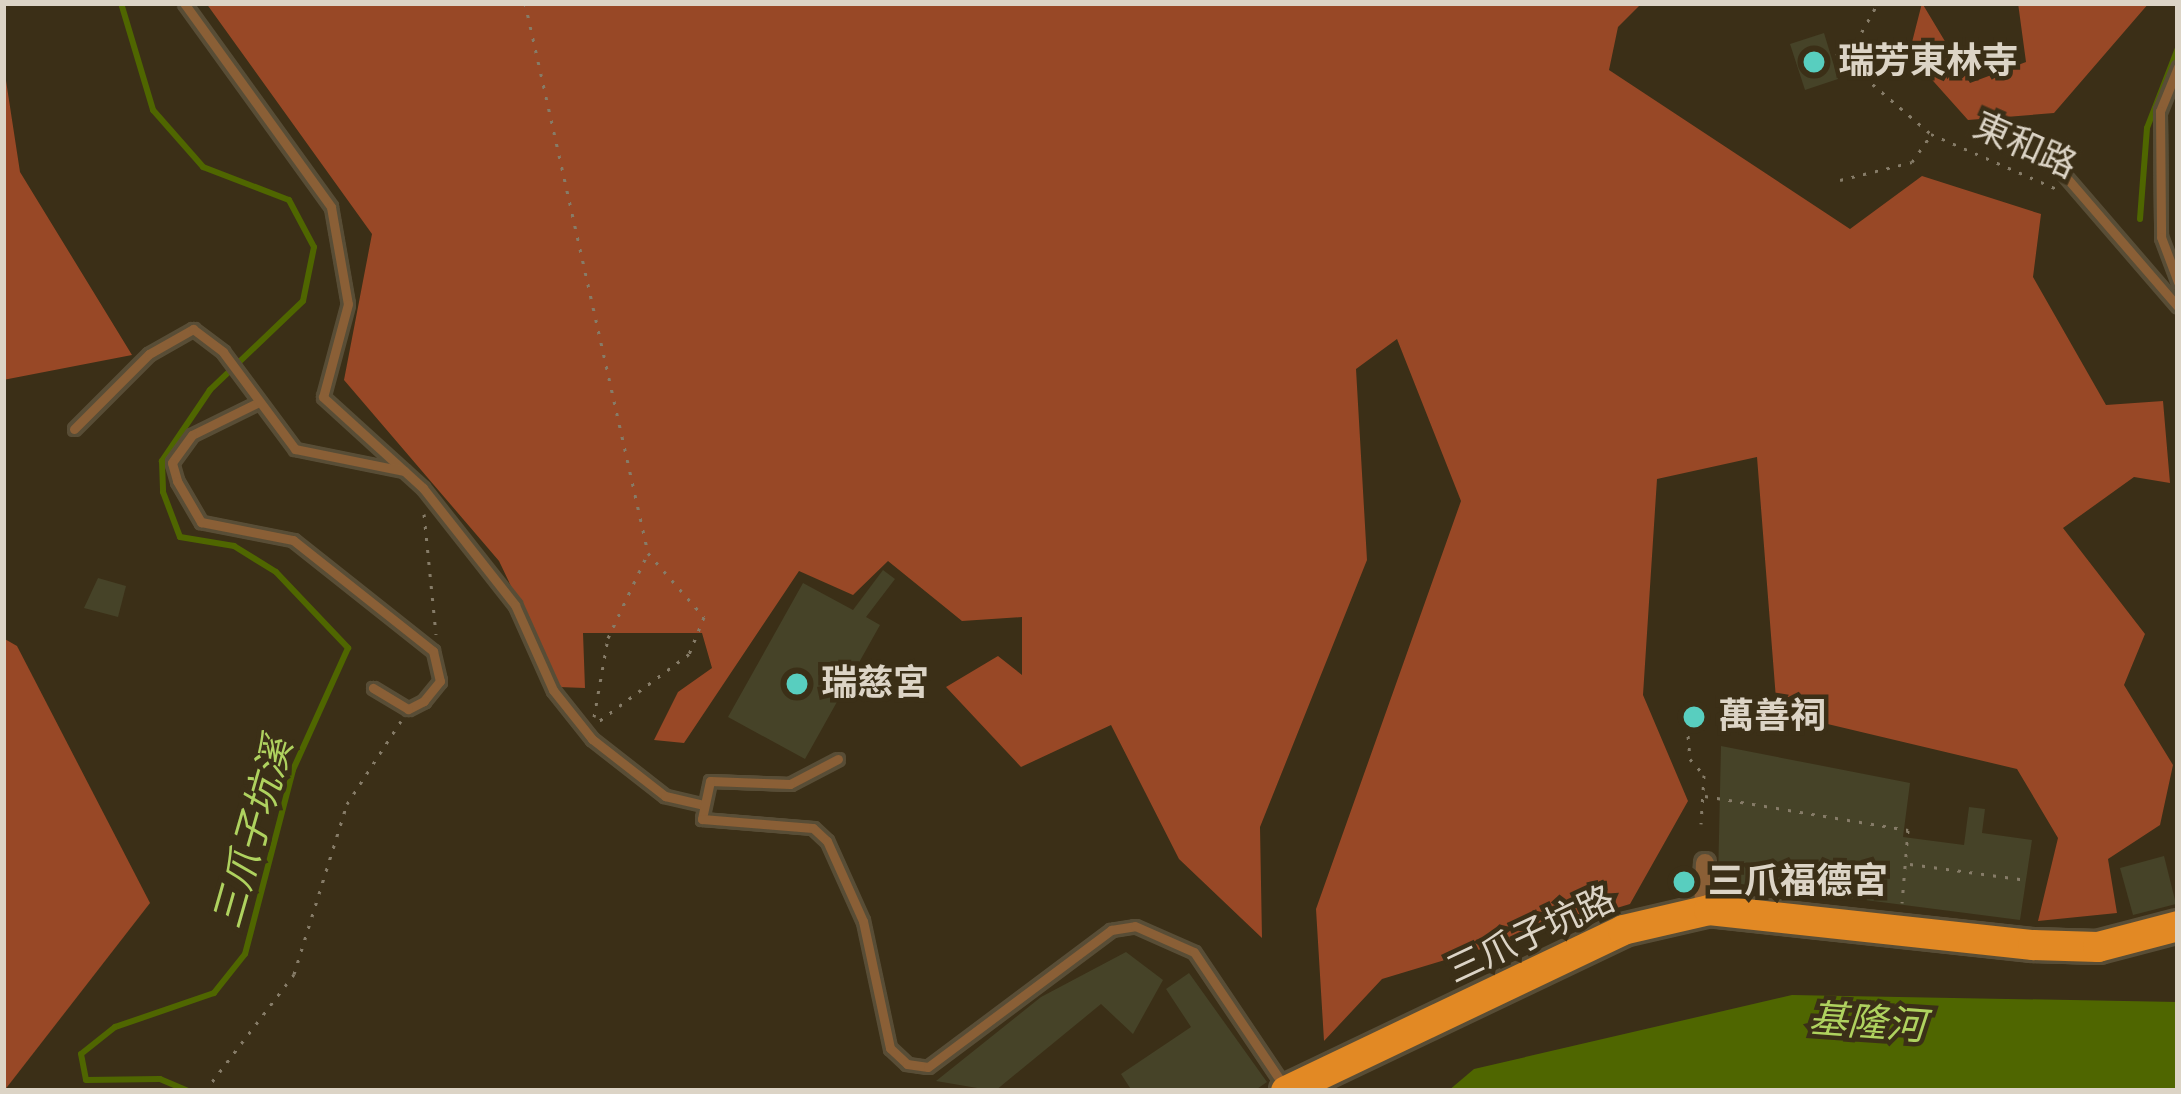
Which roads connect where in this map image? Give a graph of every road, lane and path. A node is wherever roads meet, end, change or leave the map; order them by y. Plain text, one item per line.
1 (184, 3) edge
2 (525, 3) edge
3 (1878, 3) edge
4 (1836, 53) dead end
5 (1849, 55) junction
6 (2178, 67) edge
7 (1931, 134) junction
8 (2053, 162) dead end
9 (1840, 180) dead end
10 (2073, 195) dead end
11 (2178, 282) edge
12 (2178, 307) edge
13 (257, 404) junction
14 (74, 429) dead end
15 (408, 472) junction
16 (423, 488) junction
17 (648, 553) junction
18 (434, 651) junction
19 (373, 688) dead end
20 (408, 709) junction
21 (1687, 724) dead end
22 (587, 726) junction
23 (838, 759) dead end
24 (1705, 796) junction
25 (700, 804) junction
26 (1701, 824) dead end
27 (1705, 863) dead end
28 (1906, 863) junction
29 (2027, 880) dead end
30 (1703, 912) junction
31 (2178, 926) edge
32 (1899, 929) junction
33 (205, 1091) edge
34 (1286, 1091) edge

1 - 15 lane
2 - 17 path
3 - 5 path
4 - 5 path
5 - 7 path, 東和路
6 - 11 lane
7 - 9 path
7 - 10 path, 東和路
8 - 12 lane
13 - 14 lane
13 - 15 lane
13 - 18 lane
15 - 16 lane
16 - 18 path
16 - 22 lane
17 - 22 path
17 - 22 path
18 - 20 lane
19 - 20 lane
20 - 33 path
21 - 24 path
22 - 25 lane
23 - 25 lane
24 - 26 path
24 - 28 path
25 - 34 lane
27 - 30 street
28 - 29 path
28 - 32 path
30 - 32 main road, 三爪子坑路
30 - 34 main road, 三爪子坑路
31 - 32 main road, 三爪子坑路

